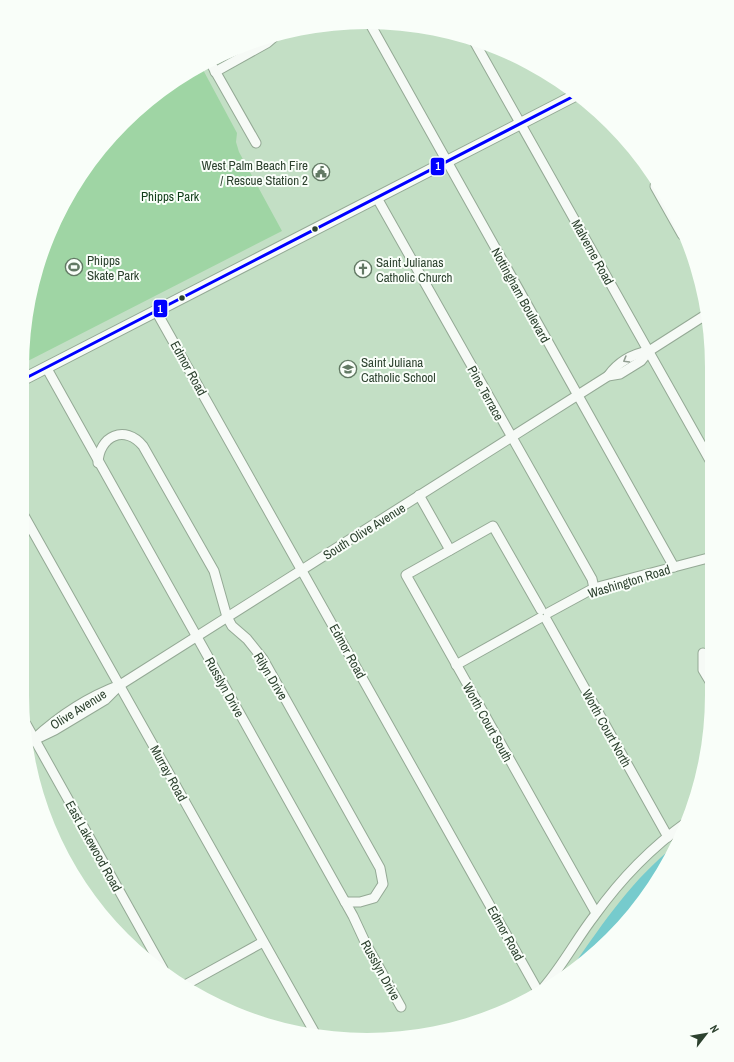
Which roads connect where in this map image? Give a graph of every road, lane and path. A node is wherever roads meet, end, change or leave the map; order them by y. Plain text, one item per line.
1 (373, 29) edge
2 (262, 46) edge
3 (478, 48) edge
4 (212, 67) edge
5 (215, 72) junction
6 (570, 97) edge
7 (521, 123) junction
8 (256, 143) dead end
9 (446, 161) junction
10 (377, 198) junction
11 (156, 311) junction
12 (701, 318) edge
13 (649, 351) junction
14 (46, 367) junction
15 (29, 376) edge
16 (578, 396) junction
17 (511, 438) junction
18 (705, 451) edge
19 (98, 463) junction
20 (419, 495) junction
21 (29, 524) edge
22 (450, 550) junction
23 (705, 559) edge
24 (674, 567) junction
25 (302, 570) junction
26 (594, 588) junction
27 (544, 615) junction
28 (227, 617) junction
29 (196, 637) junction
30 (703, 653) dead end
31 (456, 666) junction
32 (705, 674) edge
33 (120, 685) junction
34 (32, 740) edge
35 (33, 744) edge
36 (676, 831) edge
37 (668, 837) junction
38 (345, 902) junction
39 (596, 913) junction
40 (263, 942) junction
41 (158, 961) edge
42 (549, 980) edge
43 (189, 983) edge
44 (536, 988) edge
45 (401, 1007) dead end
46 (312, 1029) edge

1 - 9 street, Nottingham Boulevard
2 - 5 street
3 - 7 street, Malverne Road
4 - 5 street
5 - 8 street
6 - 7 main road
7 - 9 main road
7 - 13 street, Malverne Road
9 - 10 main road
9 - 16 street, Nottingham Boulevard
10 - 11 main road
10 - 17 street, Pine Terrace
11 - 14 main road
11 - 25 street, Edmor Road
12 - 13 street, South Olive Avenue
13 - 16 street, South Olive Avenue
13 - 18 street, Malverne Road
14 - 15 main road
14 - 19 street, Russlyn Drive
16 - 17 street, South Olive Avenue
16 - 24 street, Nottingham Boulevard
17 - 20 street, South Olive Avenue
17 - 26 street, Pine Terrace
19 - 28 street, Rilyn Drive
19 - 29 street, Russlyn Drive
20 - 22 street
20 - 25 street, South Olive Avenue
21 - 33 street, Murray Road
22 - 27 street, Worth Court North
22 - 31 street, Worth Court South
23 - 24 street, Washington Road
24 - 26 street, Washington Road
25 - 28 street, South Olive Avenue
25 - 44 street, Edmor Road
26 - 27 street, Washington Road
27 - 31 street, Washington Road
27 - 37 street, Worth Court North
28 - 29 street, South Olive Avenue
28 - 38 street, Rilyn Drive
29 - 33 street, South Olive Avenue
29 - 38 street, Russlyn Drive
30 - 32 street
31 - 39 street, Worth Court South
33 - 34 street, Olive Avenue
33 - 40 street, Murray Road
35 - 41 street, East Lakewood Road
36 - 37 street
37 - 39 street
38 - 45 street, Russlyn Drive
39 - 42 street
40 - 43 street
40 - 46 street, Murray Road

